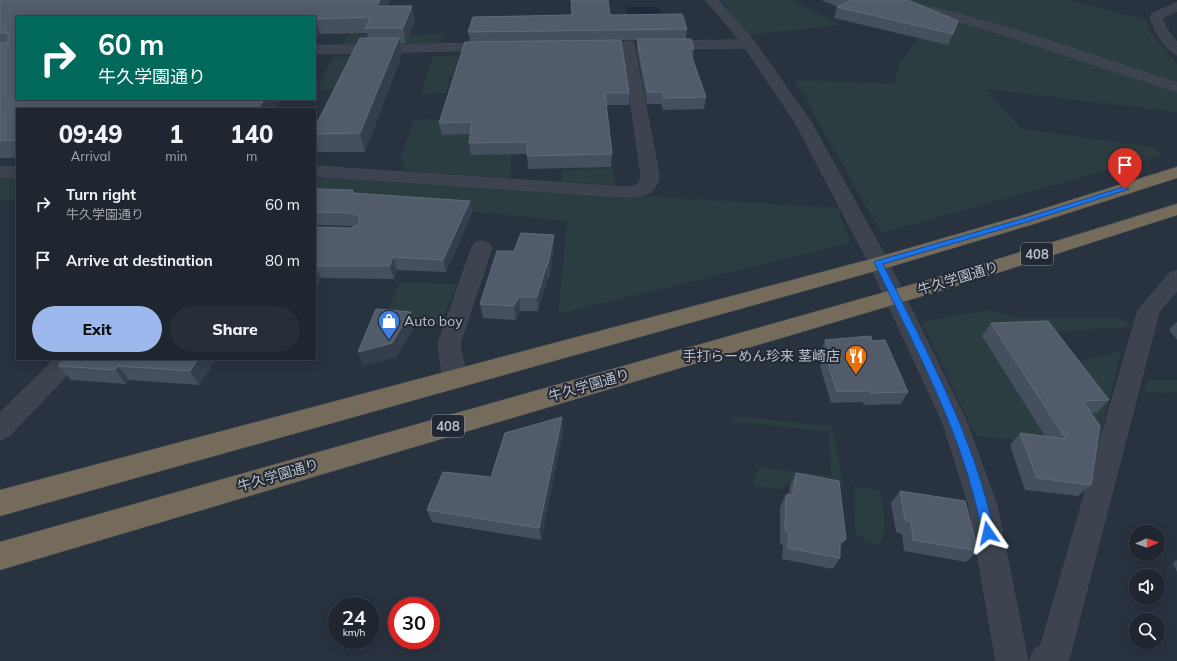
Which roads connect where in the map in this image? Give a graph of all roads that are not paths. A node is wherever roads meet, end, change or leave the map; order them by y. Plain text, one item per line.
1 (712, 0) edge
2 (878, 0) edge
3 (1177, 6) edge
4 (749, 44) junction
5 (504, 47) edge
6 (316, 50) edge
7 (1177, 51) edge
8 (1177, 88) edge
9 (316, 171) edge
10 (0, 172) edge
11 (16, 172) edge
12 (1177, 172) edge
13 (1177, 209) edge
14 (482, 247) dead end
15 (878, 262) junction
16 (1177, 278) edge
17 (896, 297) junction
18 (68, 360) edge
19 (454, 378) junction
20 (0, 429) edge
21 (0, 503) edge
22 (0, 556) edge
23 (1012, 661) edge
24 (1045, 661) edge

1 - 4 street
2 - 8 street
3 - 7 street
4 - 9 street
4 - 15 street
5 - 6 street
10 - 11 street
12 - 15 highway, 408
13 - 17 highway, 牛久学園通り / 408
14 - 19 street
15 - 17 street
15 - 19 highway, 408
16 - 24 street
17 - 22 highway, 牛久学園通り / 408
17 - 23 street
18 - 20 street
19 - 21 highway, 408

